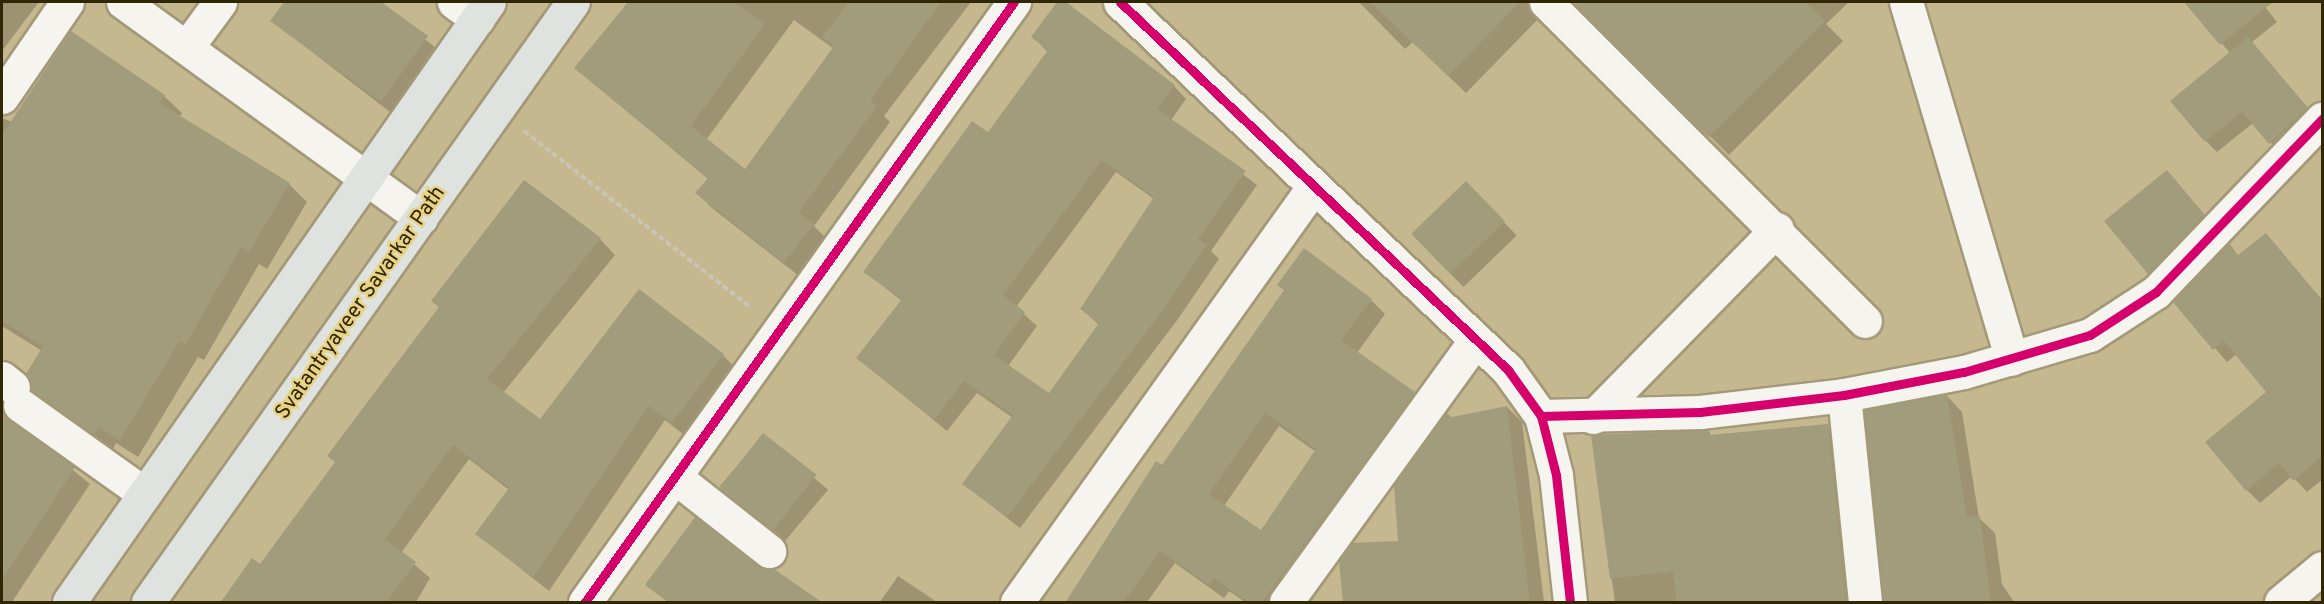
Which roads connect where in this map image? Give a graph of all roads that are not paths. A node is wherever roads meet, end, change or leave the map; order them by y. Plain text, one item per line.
1 (67, 2) edge
2 (123, 2) edge
3 (220, 2) edge
4 (573, 2) edge
5 (1014, 2) edge
6 (1120, 2) edge
7 (1546, 2) edge
8 (1906, 2) edge
9 (473, 7) edge
10 (187, 47) junction
11 (2, 98) edge
12 (2322, 119) edge
13 (366, 173) junction
14 (1314, 186) junction
15 (422, 218) junction
16 (1777, 229) junction
17 (1865, 321) dead end
18 (1476, 340) junction
19 (2022, 357) junction
20 (12, 390) edge
21 (1844, 395) junction
22 (1541, 416) junction
23 (1593, 417) junction
24 (675, 477) junction
25 (145, 494) junction
26 (769, 551) dead end
27 (2322, 568) edge
28 (69, 603) edge
29 (148, 603) edge
30 (585, 603) edge
31 (1017, 603) edge
32 (1286, 603) edge
33 (1570, 603) edge
34 (1865, 603) edge
35 (2281, 603) edge

1 - 11 street
2 - 10 street
3 - 10 street
4 - 15 main road, Svatantryaveer Savarkar Path
5 - 24 street
6 - 14 street
7 - 16 street
8 - 19 street
9 - 13 main road
10 - 13 street
12 - 19 street
13 - 15 street
13 - 25 main road
14 - 18 street
14 - 31 street
15 - 29 main road, Svatantryaveer Savarkar Path
16 - 17 street
16 - 23 street
18 - 22 street
18 - 32 street
19 - 21 street
20 - 25 street
21 - 23 street
21 - 34 street
22 - 23 street
22 - 33 street
24 - 26 street
24 - 30 street
25 - 28 main road
27 - 35 street

